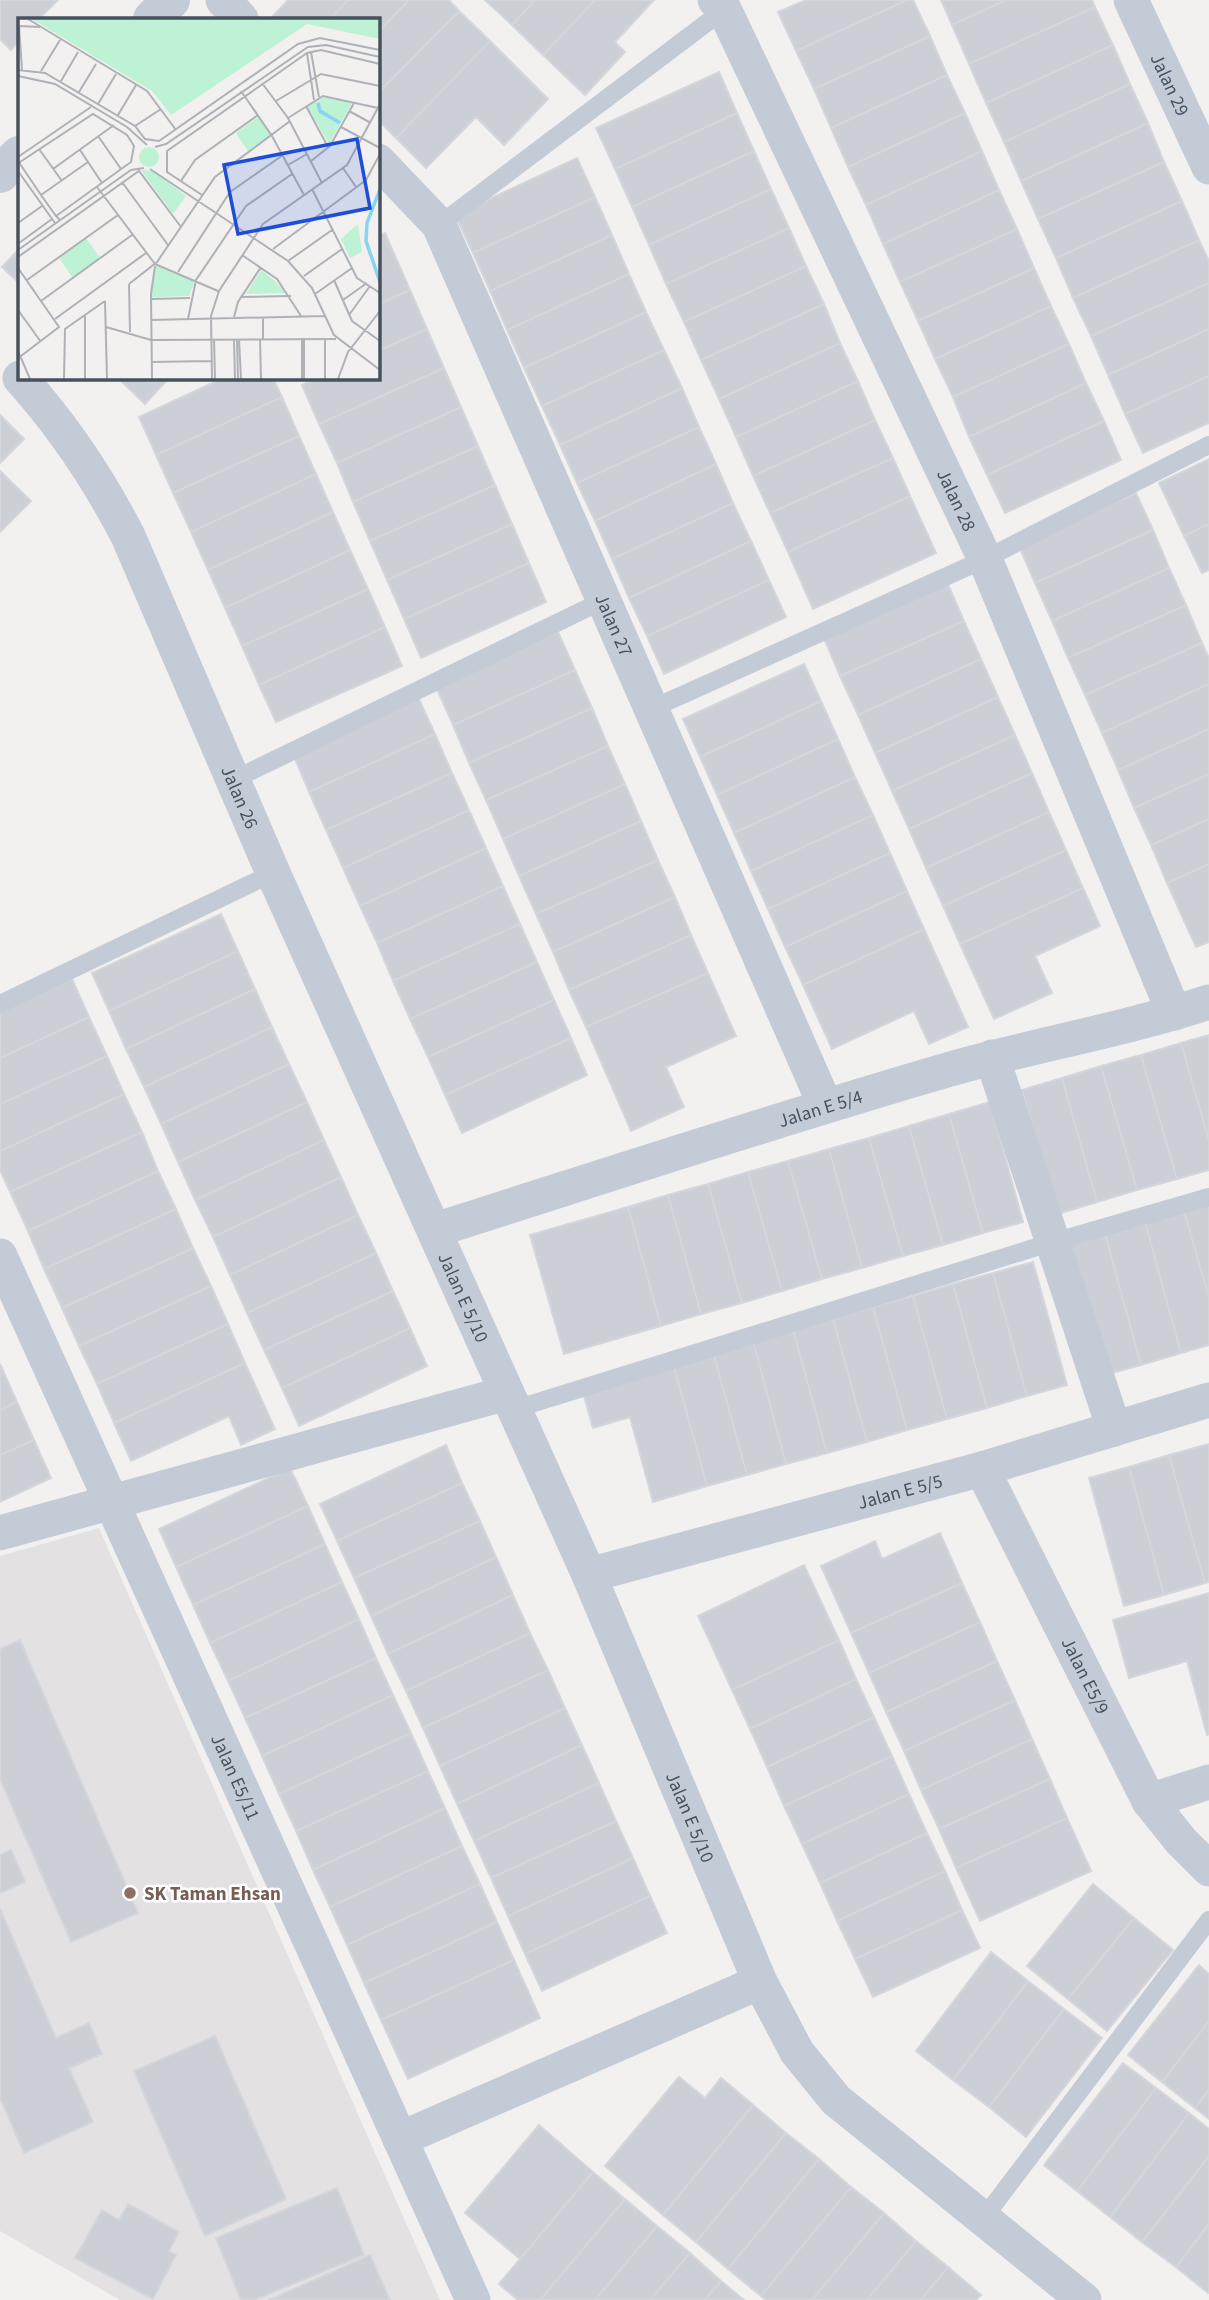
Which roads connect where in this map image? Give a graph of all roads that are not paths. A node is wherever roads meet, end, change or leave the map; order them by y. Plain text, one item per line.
1 (171, 0) edge
2 (223, 0) edge
3 (1131, 0) edge
4 (725, 3) edge
5 (153, 18) edge
6 (240, 18) edge
7 (18, 156) edge
8 (380, 163) edge
9 (1209, 167) edge
10 (0, 174) edge
11 (439, 225) junction
12 (0, 358) edge
13 (18, 375) edge
14 (23, 380) edge
15 (1209, 445) edge
16 (985, 559) junction
17 (604, 600) junction
18 (651, 709) junction
19 (233, 780) junction
20 (273, 873) junction
21 (1209, 1002) edge
22 (0, 1004) edge
23 (1174, 1013) junction
24 (992, 1057) junction
25 (825, 1105) junction
26 (1209, 1197) edge
27 (435, 1230) junction
28 (1053, 1242) junction
29 (0, 1256) edge
30 (1209, 1400) edge
31 (511, 1401) junction
32 (1114, 1429) junction
33 (982, 1469) junction
34 (111, 1502) junction
35 (0, 1533) edge
36 (589, 1575) junction
37 (1209, 1782) edge
38 (1149, 1801) junction
39 (1209, 1869) edge
40 (1209, 1920) edge
41 (760, 1982) junction
42 (400, 2139) junction
43 (983, 2219) junction
44 (473, 2300) edge
45 (1083, 2300) edge

1 - 5 street
2 - 6 street
3 - 9 street, Jalan 29
4 - 11 lane
4 - 16 street, Jalan 28
7 - 10 street
8 - 11 street, Jalan 27
11 - 17 street, Jalan 27
12 - 13 street, Jalan 26
14 - 19 street, Jalan 26
15 - 16 lane
16 - 18 lane
16 - 23 street, Jalan 28
17 - 18 street, Jalan 27
17 - 19 lane
18 - 25 street, Jalan 27
19 - 20 street, Jalan 26
20 - 22 lane
20 - 27 street, Jalan 26
21 - 23 street, Jalan E 5/4
23 - 24 street, Jalan E 5/4
24 - 25 street, Jalan E 5/4
24 - 28 street
25 - 27 street, Jalan E 5/4
26 - 28 lane
27 - 31 street, Jalan E 5/10
28 - 31 lane
28 - 32 street
29 - 34 street, Jalan E5/11
30 - 32 street, Jalan E 5/5
31 - 34 street
31 - 36 street, Jalan E 5/10
32 - 33 street, Jalan E 5/5
33 - 36 street, Jalan E 5/5
33 - 38 street, Jalan E5/9
34 - 35 street
34 - 42 street, Jalan E5/11
36 - 41 street, Jalan E 5/10
37 - 38 street
38 - 39 street, Jalan E5/9
40 - 43 lane
41 - 42 street
41 - 43 street, Jalan E 5/10
42 - 44 street, Jalan E5/11
43 - 45 street, Jalan E 5/10

